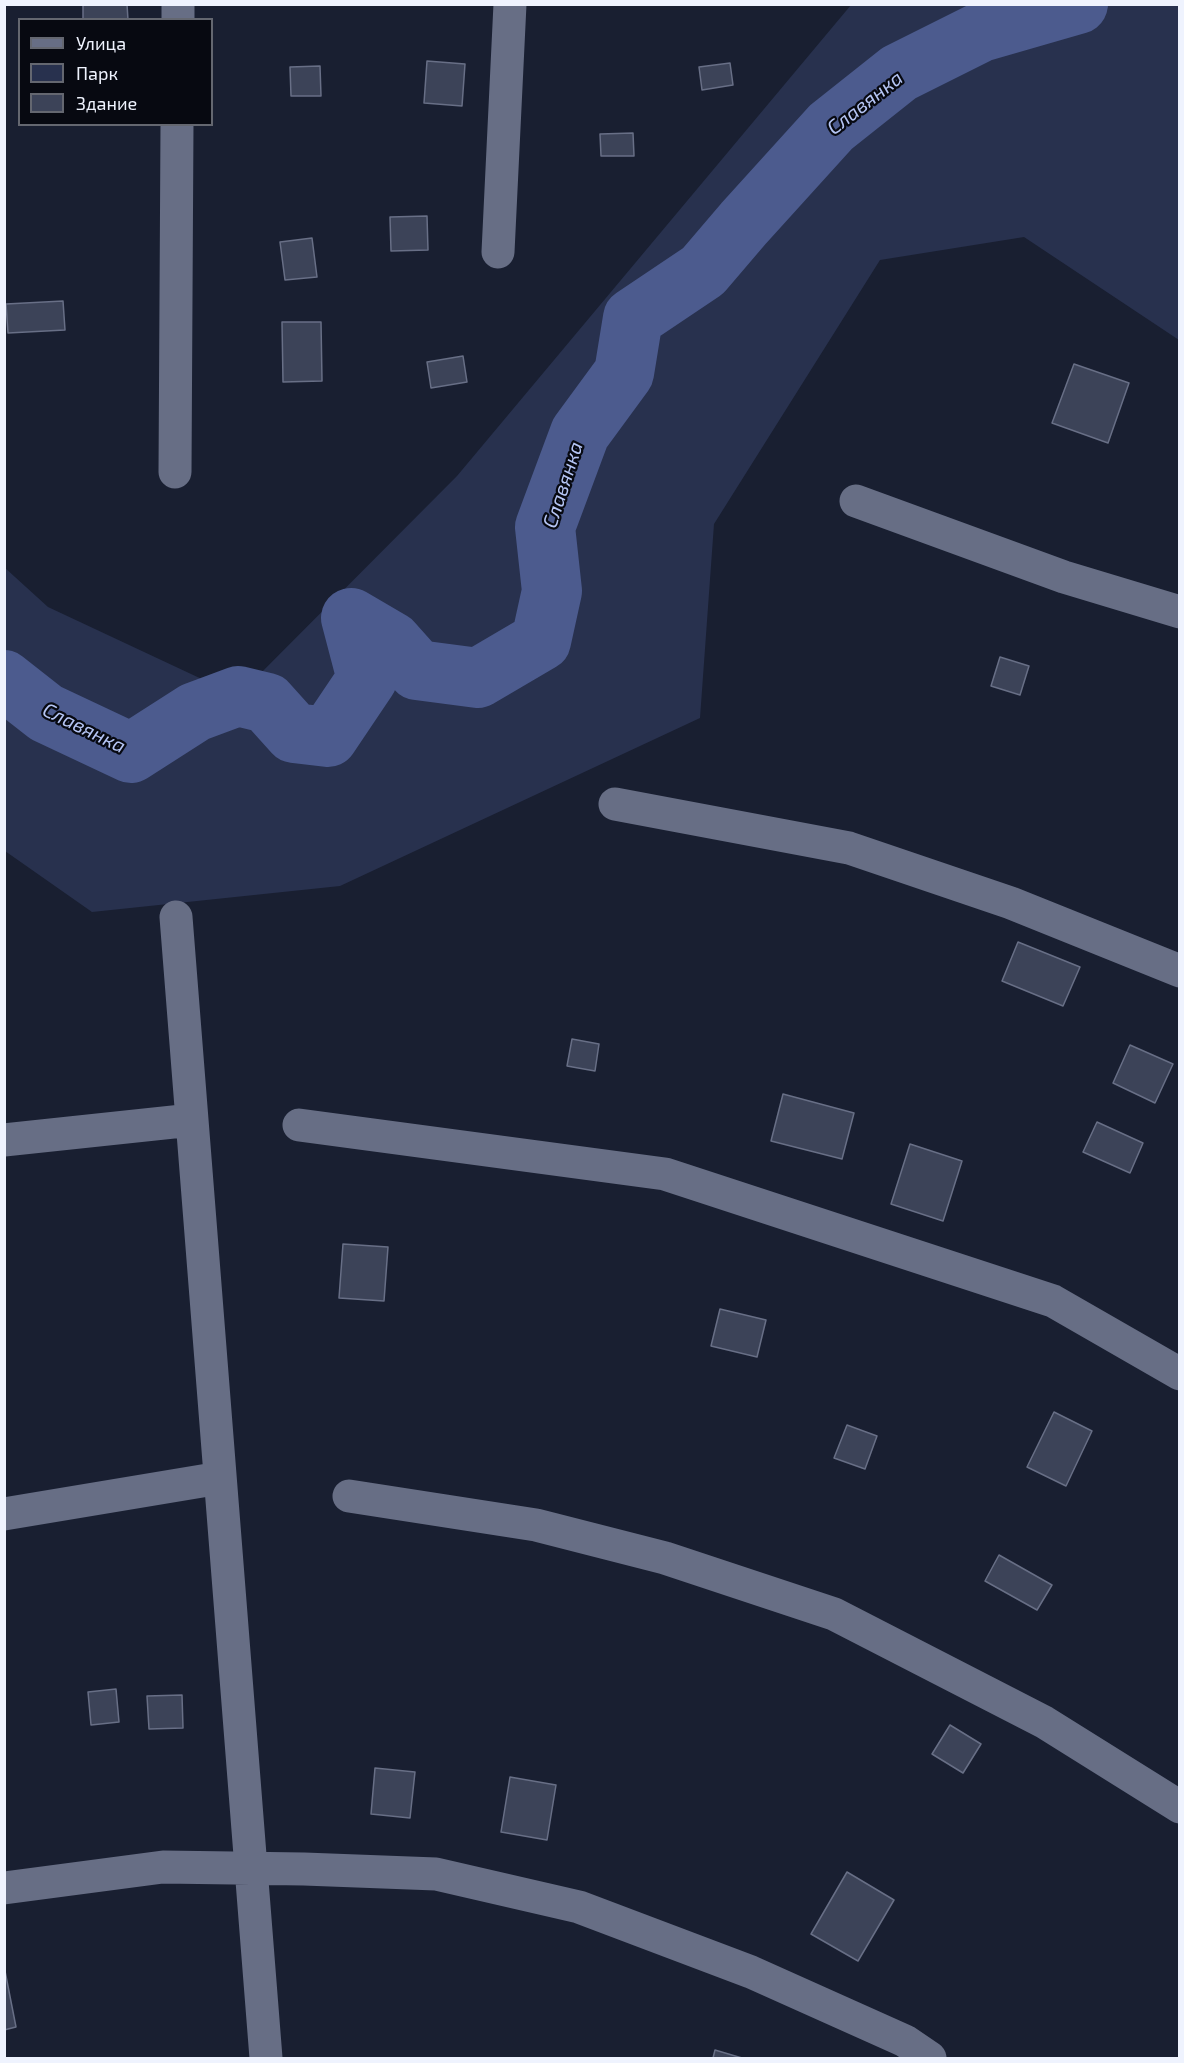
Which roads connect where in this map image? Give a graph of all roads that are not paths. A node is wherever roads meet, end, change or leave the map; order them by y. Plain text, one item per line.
1 (510, 4) edge
2 (177, 126) edge
3 (498, 252) dead end
4 (175, 472) dead end
5 (856, 501) dead end
6 (1179, 612) edge
7 (615, 804) dead end
8 (176, 917) dead end
9 (1179, 970) edge
10 (192, 1120) junction
11 (299, 1125) dead end
12 (4, 1140) edge
13 (1179, 1374) edge
14 (220, 1478) junction
15 (349, 1496) dead end
16 (4, 1514) edge
17 (1179, 1807) edge
18 (251, 1868) junction
19 (4, 1888) edge
20 (266, 2058) edge
21 (930, 2058) edge

1 - 3 lane
2 - 4 lane
5 - 6 lane
7 - 9 lane
8 - 10 lane
10 - 12 lane
10 - 14 lane
11 - 13 lane
14 - 16 lane
14 - 18 lane
15 - 17 lane
18 - 19 lane
18 - 20 lane
18 - 21 lane

